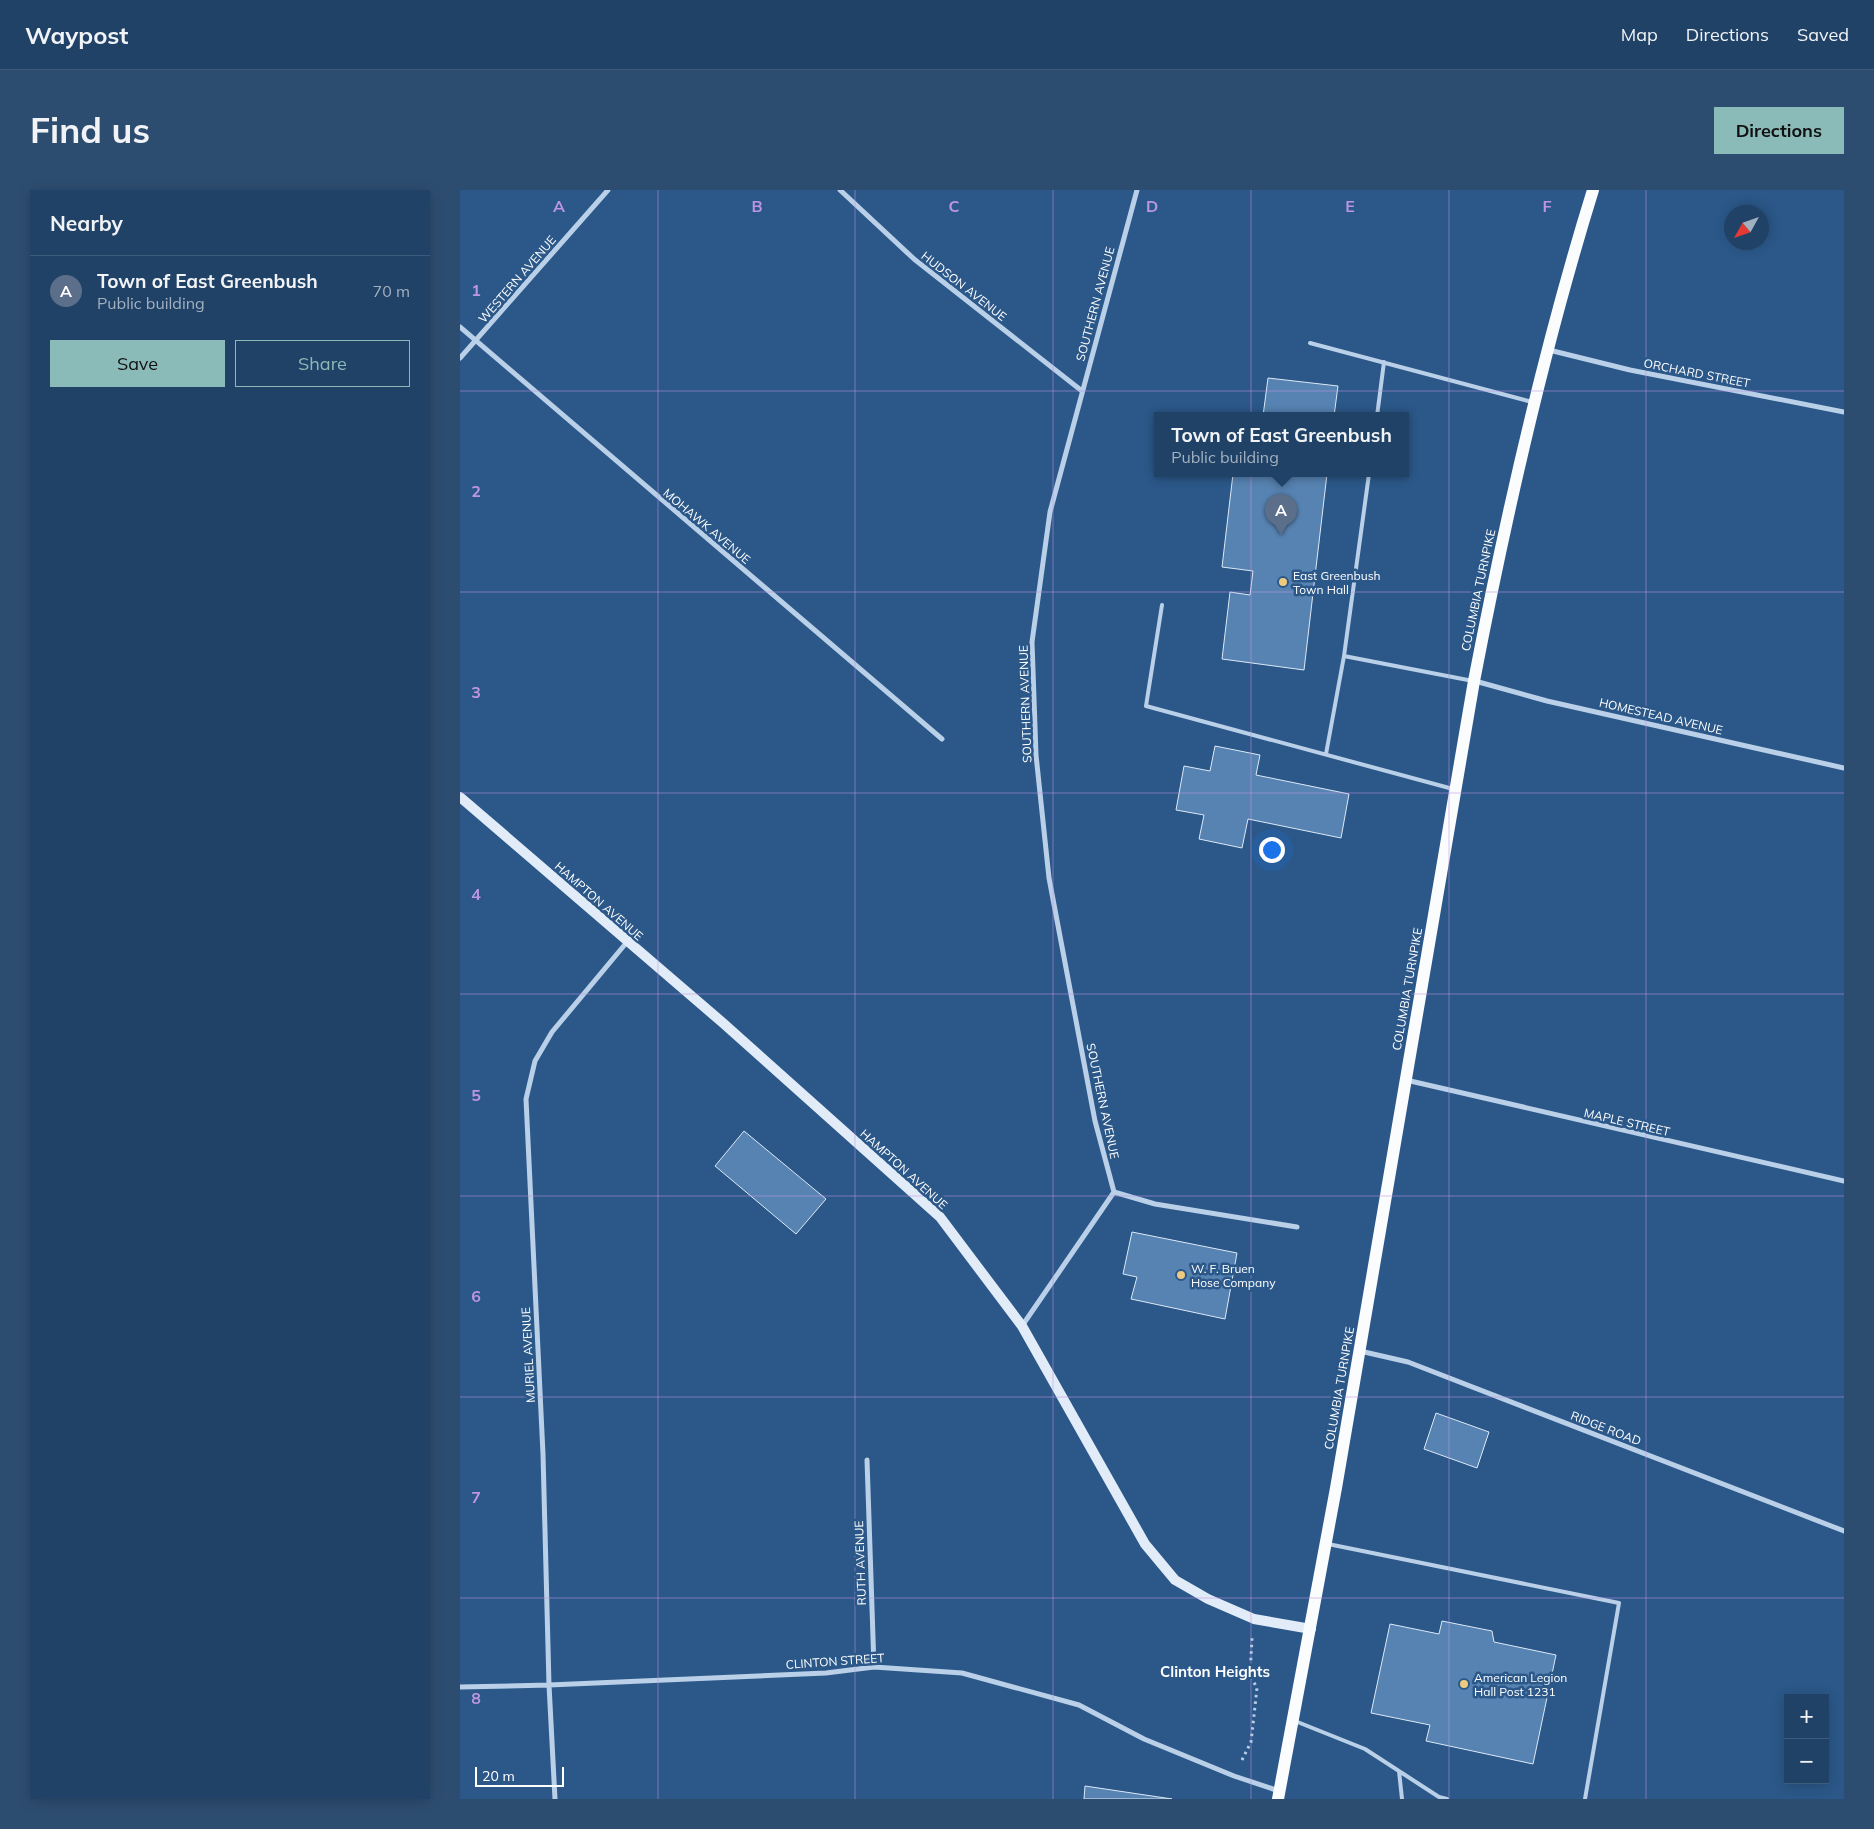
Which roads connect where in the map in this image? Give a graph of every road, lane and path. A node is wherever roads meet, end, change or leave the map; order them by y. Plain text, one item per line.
1 (608, 190) edge
2 (840, 190) edge
3 (1137, 190) edge
4 (1593, 190) edge
5 (460, 327) edge
6 (475, 341) junction
7 (1310, 343) dead end
8 (1547, 350) junction
9 (460, 358) edge
10 (1384, 362) junction
11 (1082, 391) junction
12 (1534, 403) junction
13 (1378, 412) edge
14 (1844, 412) edge
15 (1369, 477) edge
16 (1162, 605) dead end
17 (1344, 656) junction
18 (1474, 681) junction
19 (942, 739) dead end
20 (1326, 754) junction
21 (1844, 768) edge
22 (1455, 790) junction
23 (460, 797) edge
24 (627, 942) junction
25 (1405, 1080) junction
26 (1844, 1182) edge
27 (1114, 1192) junction
28 (1297, 1227) dead end
29 (1022, 1326) junction
30 (1359, 1351) junction
31 (867, 1460) dead end
32 (1844, 1531) edge
33 (1326, 1544) junction
34 (1254, 1620) junction
35 (1311, 1629) junction
36 (874, 1667) junction
37 (549, 1685) junction
38 (460, 1687) edge
39 (1293, 1720) junction
40 (1399, 1771) junction
41 (1234, 1776) junction
42 (1279, 1795) edge
43 (555, 1799) edge
44 (1402, 1799) edge
45 (1448, 1799) edge
46 (1585, 1799) edge

1 - 6 street, WESTERN AVENUE
2 - 11 street, HUDSON AVENUE
3 - 11 street, SOUTHERN AVENUE
4 - 8 main road, COLUMBIA TURNPIKE
5 - 6 street, MOHAWK AVENUE
6 - 9 street, WESTERN AVENUE
6 - 19 street, MOHAWK AVENUE
7 - 10 lane
8 - 12 main road, COLUMBIA TURNPIKE
8 - 14 street, ORCHARD STREET
10 - 12 lane
10 - 13 lane
11 - 27 street, SOUTHERN AVENUE
12 - 18 main road, COLUMBIA TURNPIKE
15 - 17 lane
16 - 20 lane
17 - 18 lane
17 - 20 lane
18 - 21 street, HOMESTEAD AVENUE
18 - 22 main road, COLUMBIA TURNPIKE
20 - 22 lane
22 - 25 main road, COLUMBIA TURNPIKE
23 - 24 street, HAMPTON AVENUE
24 - 29 street, HAMPTON AVENUE
24 - 37 street, MURIEL AVENUE
25 - 26 street, MAPLE STREET
25 - 30 main road, COLUMBIA TURNPIKE
27 - 28 street
27 - 29 street
29 - 34 street, HAMPTON AVENUE
30 - 32 street, RIDGE ROAD
30 - 33 main road, COLUMBIA TURNPIKE
31 - 36 street, RUTH AVENUE
33 - 35 main road, COLUMBIA TURNPIKE
33 - 46 lane
34 - 35 street, HAMPTON AVENUE
34 - 41 path
35 - 39 main road, COLUMBIA TURNPIKE
36 - 37 street, CLINTON STREET
36 - 41 street, CLINTON STREET
37 - 38 street, CLINTON STREET
37 - 43 street, MURIEL AVENUE
39 - 40 lane
39 - 42 main road, COLUMBIA TURNPIKE
40 - 44 lane
40 - 45 lane
41 - 42 street, CLINTON STREET

